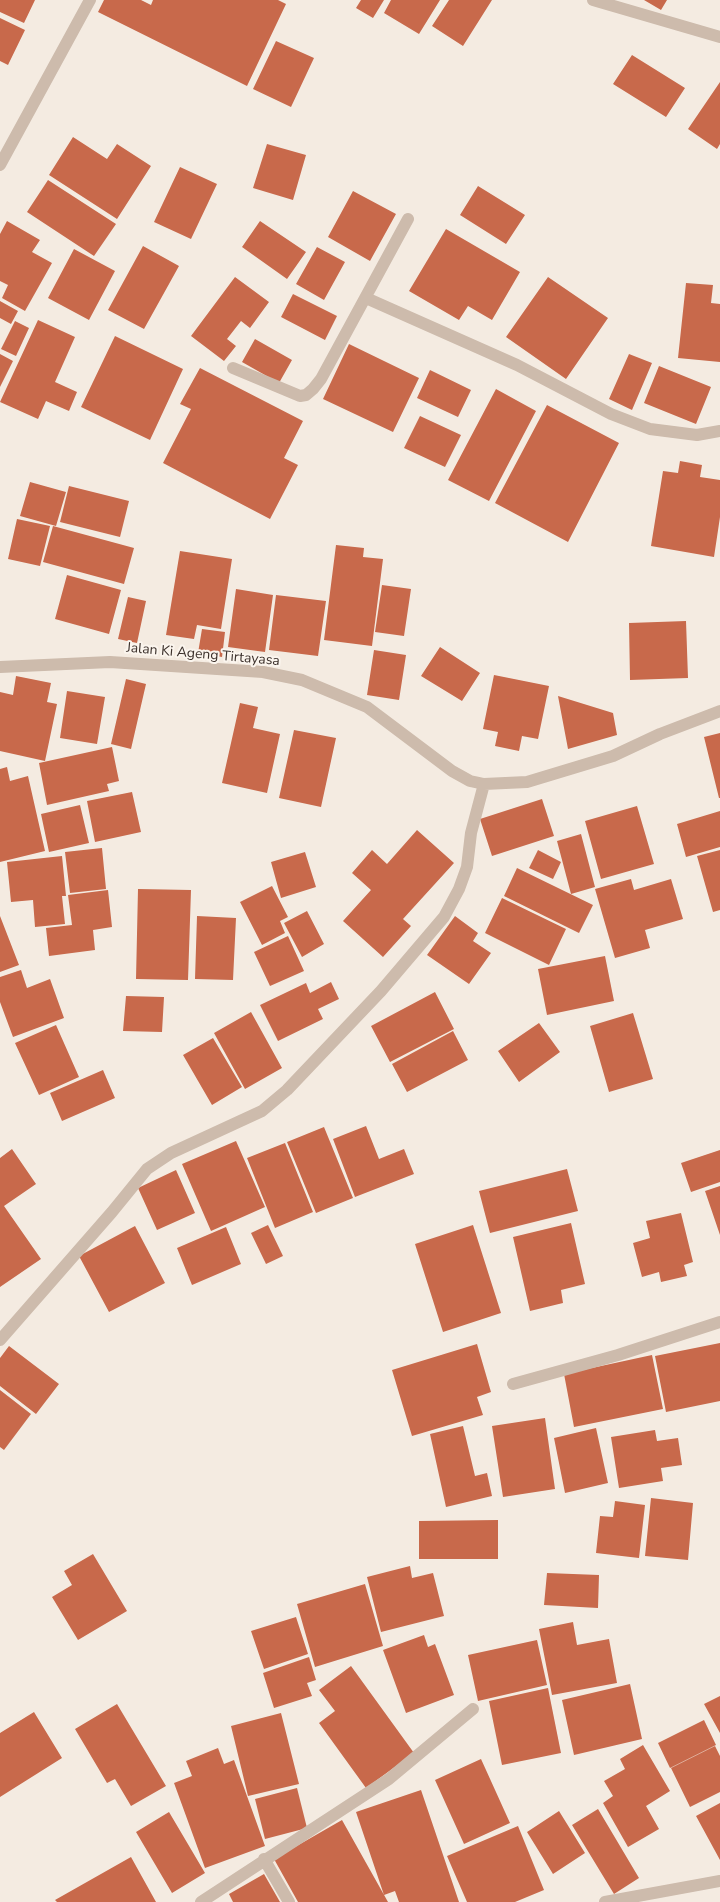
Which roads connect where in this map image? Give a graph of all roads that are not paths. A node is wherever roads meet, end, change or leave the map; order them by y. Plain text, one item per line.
1 (90, 0) edge
2 (593, 0) edge
3 (720, 37) edge
4 (0, 165) edge
5 (408, 219) dead end
6 (366, 298) junction
7 (233, 368) dead end
8 (720, 431) edge
9 (0, 667) edge
10 (720, 711) edge
11 (484, 784) junction
12 (720, 1322) edge
13 (0, 1340) edge
14 (512, 1384) dead end
15 (474, 1709) dead end
16 (264, 1859) junction
17 (720, 1881) edge
18 (202, 1902) edge
19 (289, 1902) edge
20 (605, 1902) edge

1 - 4 street
2 - 3 street
5 - 6 street
6 - 7 street
6 - 8 street
9 - 11 street, Jalan Ki Ageng Tirtayasa
10 - 11 street, Jalan Ki Ageng Tirtayasa
11 - 13 street
12 - 14 street
15 - 16 street
16 - 18 street
16 - 19 street
17 - 20 street

